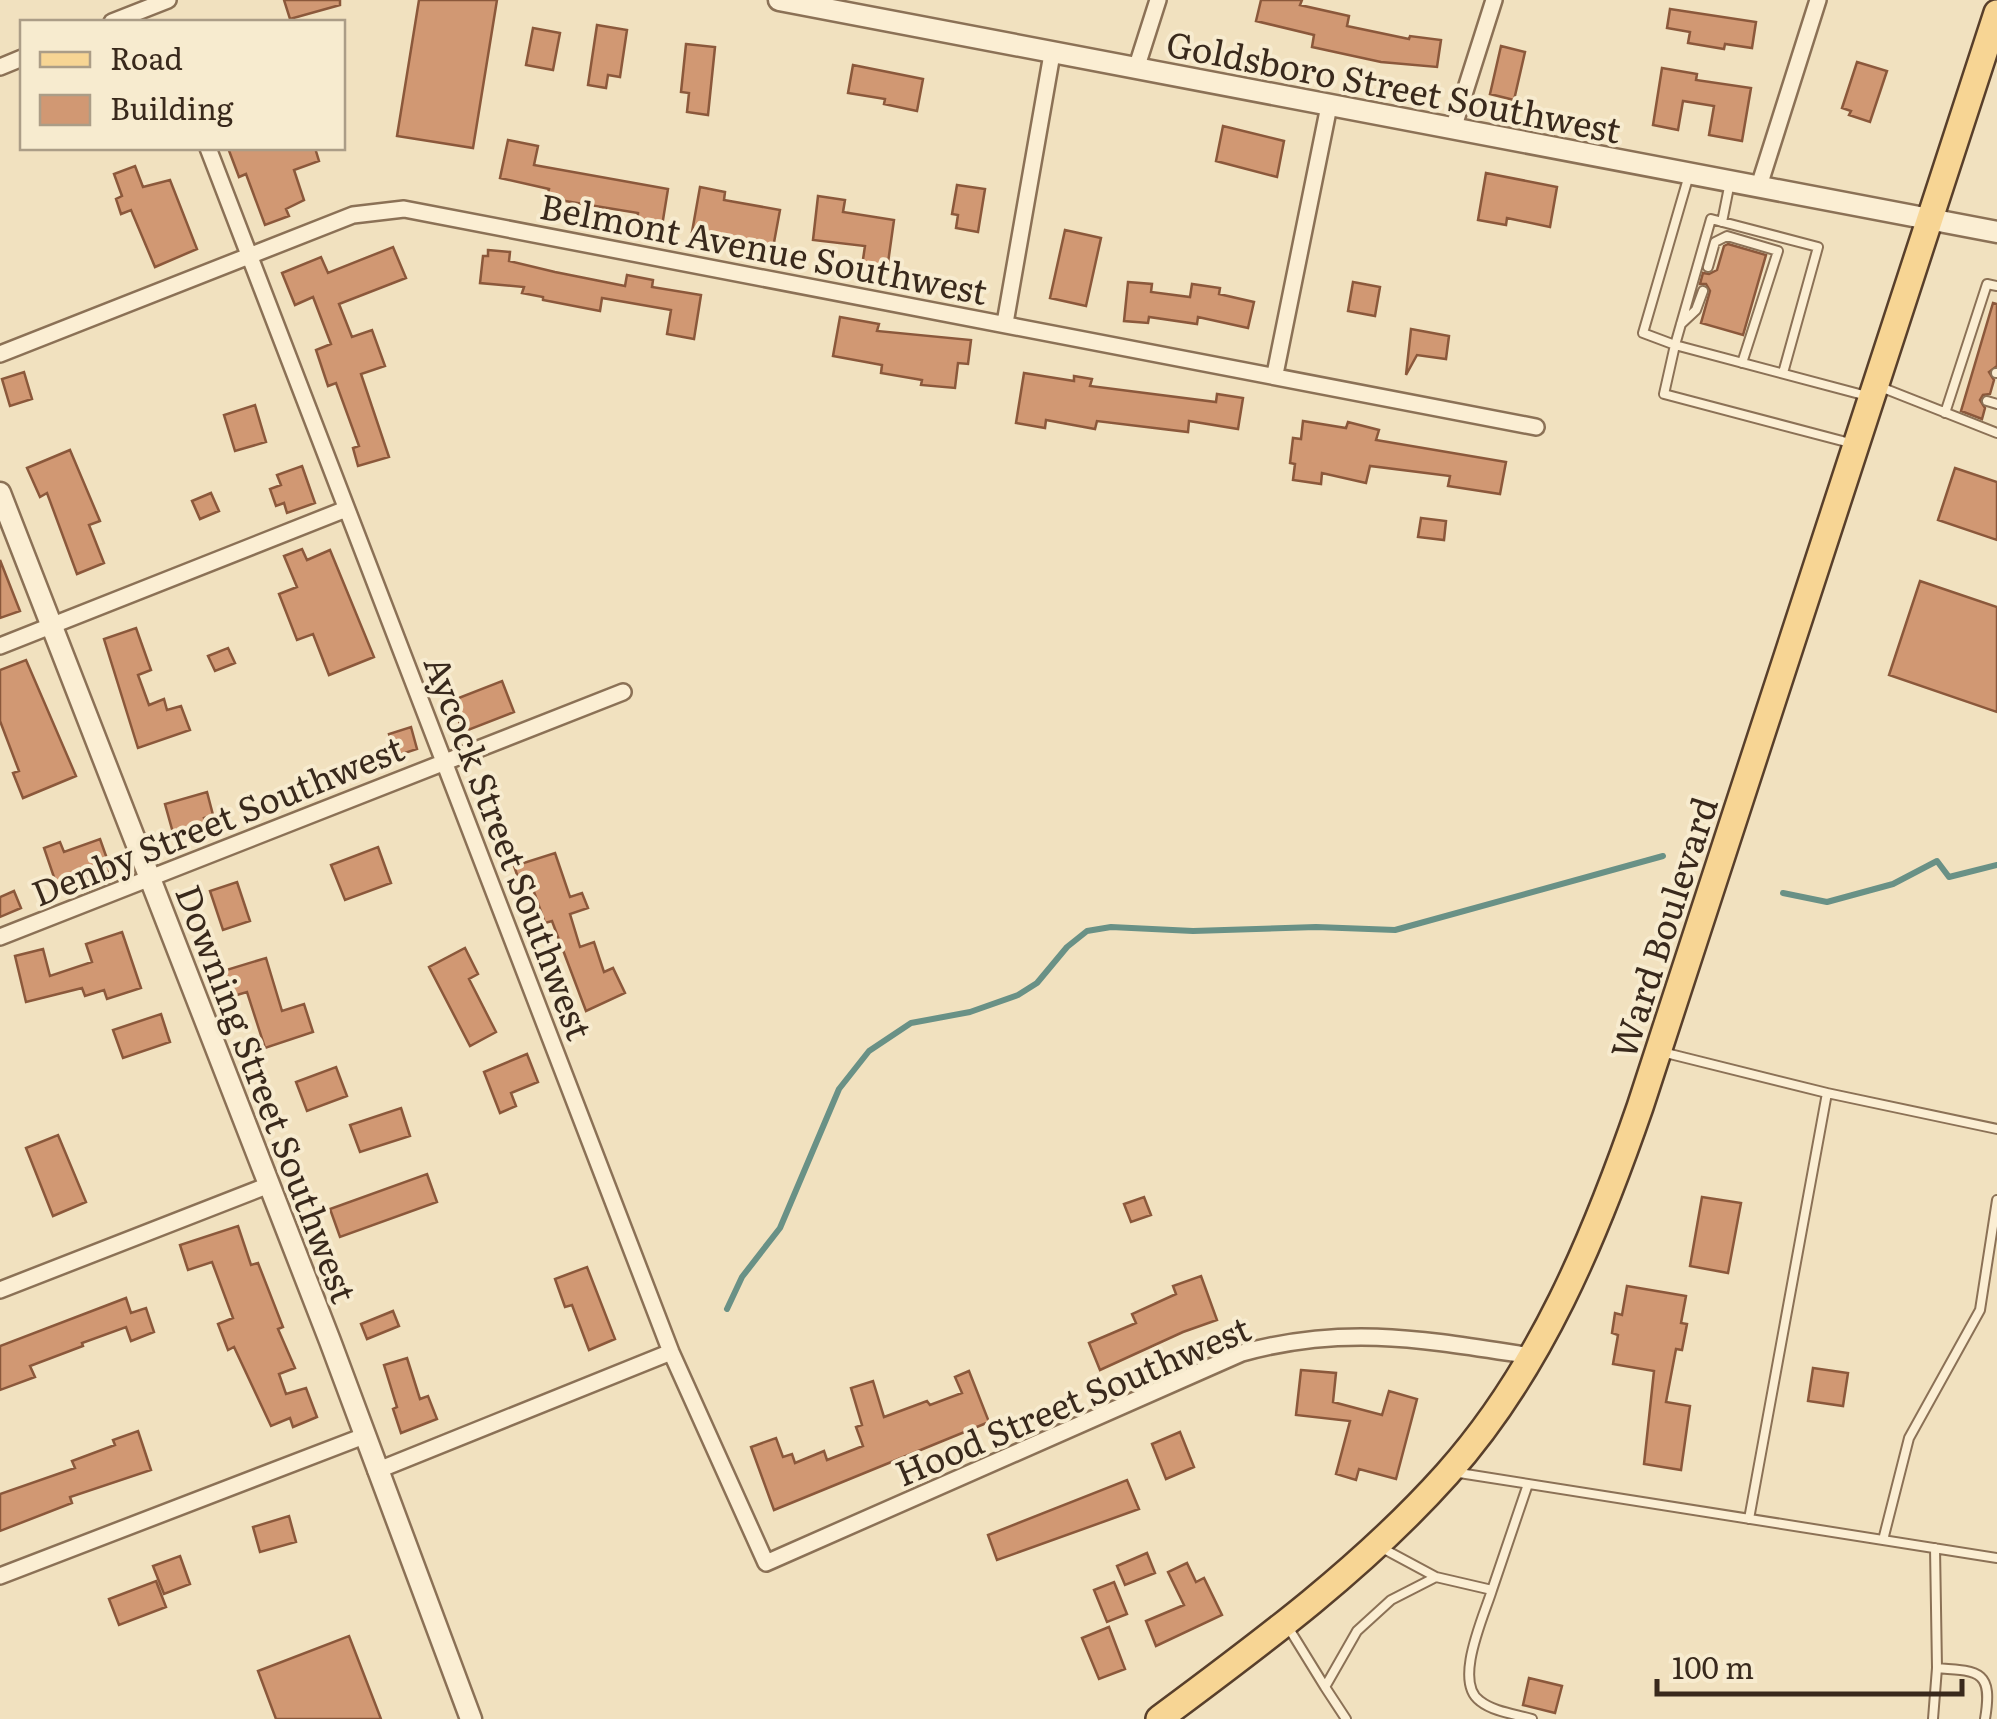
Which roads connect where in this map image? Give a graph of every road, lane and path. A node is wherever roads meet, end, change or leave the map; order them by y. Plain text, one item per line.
1 (780, 0) edge
2 (1158, 0) edge
3 (1494, 0) edge
4 (1818, 0) edge
5 (158, 2) edge
6 (1997, 12) edge
7 (117, 20) edge
8 (1052, 54) junction
9 (1136, 70) junction
10 (1330, 106) junction
11 (1452, 129) junction
12 (209, 150) edge
13 (1689, 174) junction
14 (1731, 181) junction
15 (1759, 186) junction
16 (1932, 219) junction
17 (1722, 222) junction
18 (1997, 232) edge
19 (250, 256) junction
20 (1708, 267) dead end
21 (1997, 286) edge
22 (1702, 291) dead end
23 (1978, 311) junction
24 (1990, 314) dead end
25 (1005, 322) junction
26 (1681, 324) junction
27 (1970, 336) junction
28 (1982, 340) dead end
29 (1675, 345) junction
30 (0, 354) edge
31 (1742, 362) junction
32 (1961, 363) junction
33 (1974, 366) dead end
34 (1783, 373) junction
35 (1274, 374) junction
36 (1953, 388) junction
37 (1872, 390) junction
38 (1966, 394) dead end
39 (1945, 413) junction
40 (1536, 427) dead end
41 (1997, 433) edge
42 (1855, 444) junction
43 (0, 493) edge
44 (346, 509) junction
45 (52, 627) junction
46 (0, 646) edge
47 (624, 692) dead end
48 (444, 762) junction
49 (150, 879) junction
50 (0, 937) edge
51 (1659, 1051) junction
52 (1828, 1093) junction
53 (1997, 1129) edge
54 (268, 1185) junction
55 (1997, 1200) edge
56 (0, 1290) edge
57 (671, 1352) junction
58 (1531, 1356) junction
59 (364, 1436) junction
60 (376, 1471) junction
61 (1449, 1472) junction
62 (1528, 1484) junction
63 (1749, 1519) junction
64 (1883, 1540) junction
65 (1377, 1546) junction
66 (1935, 1548) junction
67 (1997, 1558) edge
68 (766, 1563) joint
69 (0, 1576) edge
70 (1436, 1576) junction
71 (1492, 1590) junction
72 (1285, 1622) junction
73 (1937, 1668) junction
74 (1325, 1687) junction
75 (472, 1719) edge
76 (1159, 1719) edge
77 (1346, 1719) edge
78 (1532, 1719) edge
79 (1933, 1719) edge
80 (1985, 1719) edge

1 - 8 street, Goldsboro Street Southwest
2 - 9 street
3 - 11 street
4 - 15 street
5 - 7 street
6 - 16 main road, Ward Boulevard
8 - 9 street, Goldsboro Street Southwest
8 - 25 street
9 - 10 street, Goldsboro Street Southwest
10 - 11 street, Goldsboro Street Southwest
10 - 35 street
11 - 13 street, Goldsboro Street Southwest
12 - 19 street, Aycock Street Southwest
13 - 14 street, Goldsboro Street Southwest
13 - 29 lane
14 - 15 street, Goldsboro Street Southwest
14 - 17 lane
15 - 16 street, Goldsboro Street Southwest
16 - 18 street, Goldsboro Street Southwest
16 - 37 main road, Ward Boulevard
17 - 26 lane
17 - 34 lane
19 - 25 street, Belmont Avenue Southwest
19 - 30 street, Belmont Avenue Southwest
19 - 44 street, Aycock Street Southwest
20 - 31 lane
21 - 23 lane
22 - 26 lane
23 - 24 lane
23 - 27 lane
25 - 35 street, Belmont Avenue Southwest
26 - 29 lane
27 - 28 lane
27 - 32 lane
29 - 31 lane
29 - 42 lane
31 - 34 lane
32 - 33 lane
32 - 36 lane
34 - 37 lane
35 - 40 street, Belmont Avenue Southwest
36 - 38 lane
36 - 39 lane
37 - 39 lane
37 - 42 main road, Ward Boulevard
39 - 41 lane
42 - 51 main road, Ward Boulevard
43 - 45 street, Downing Street Southwest
44 - 45 street
44 - 48 street, Aycock Street Southwest
45 - 46 street
45 - 49 street, Downing Street Southwest
47 - 48 street, Denby Street Southwest
48 - 49 street, Denby Street Southwest
48 - 57 street, Aycock Street Southwest
49 - 50 street, Denby Street Southwest
49 - 54 street, Downing Street Southwest
51 - 52 lane
51 - 58 main road, Ward Boulevard
52 - 53 lane
52 - 63 lane
54 - 56 street
54 - 59 street, Downing Street Southwest
55 - 64 lane
57 - 60 street
57 - 68 street, Aycock Street Southwest
58 - 61 main road, Ward Boulevard
58 - 68 street, Hood Street Southwest
59 - 60 street, Downing Street Southwest
59 - 69 street
60 - 75 street, Downing Street Southwest
61 - 62 lane
61 - 65 main road, Ward Boulevard
62 - 63 lane
62 - 71 lane
63 - 64 lane
64 - 66 lane
65 - 70 lane
65 - 72 main road, Ward Boulevard
66 - 67 lane
66 - 73 lane
70 - 71 lane
70 - 74 lane
71 - 78 lane
72 - 74 lane
72 - 76 main road, Ward Boulevard
73 - 79 lane
73 - 80 lane
74 - 77 lane

